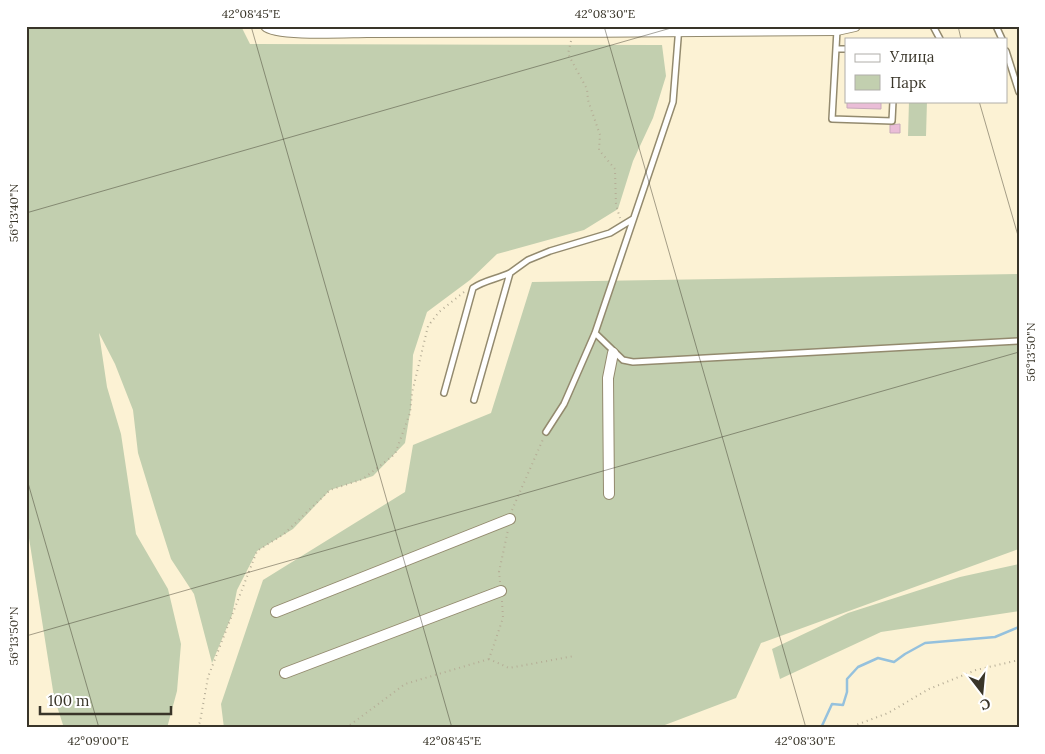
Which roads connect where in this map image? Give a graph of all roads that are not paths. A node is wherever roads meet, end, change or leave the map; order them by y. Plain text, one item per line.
1 (266, 26) edge
2 (855, 26) edge
3 (933, 26) edge
4 (996, 26) edge
5 (336, 29) edge
6 (544, 29) edge
7 (679, 29) edge
8 (837, 30) junction
9 (939, 38) edge
10 (1002, 38) edge
11 (836, 49) junction
12 (845, 49) edge
13 (1008, 57) edge
14 (1019, 92) edge
15 (893, 102) edge
16 (634, 219) junction
17 (510, 273) junction
18 (595, 333) junction
19 (1019, 341) edge
20 (613, 353) junction
21 (444, 393) dead end
22 (474, 400) dead end
23 (546, 432) road end
24 (609, 494) dead end
25 (510, 518) road end
26 (501, 591) road end
27 (276, 612) dead end
28 (285, 673) dead end

1 - 5 street
2 - 8 street
3 - 9 lane
4 - 10 lane
5 - 6 street
6 - 7 street
7 - 8 street
7 - 16 lane
8 - 11 lane
11 - 12 lane
11 - 15 lane
13 - 14 lane
16 - 17 lane
16 - 18 lane
17 - 21 lane
17 - 22 lane
18 - 20 lane
18 - 23 lane
19 - 20 lane
20 - 24 street
25 - 27 street
26 - 28 street

